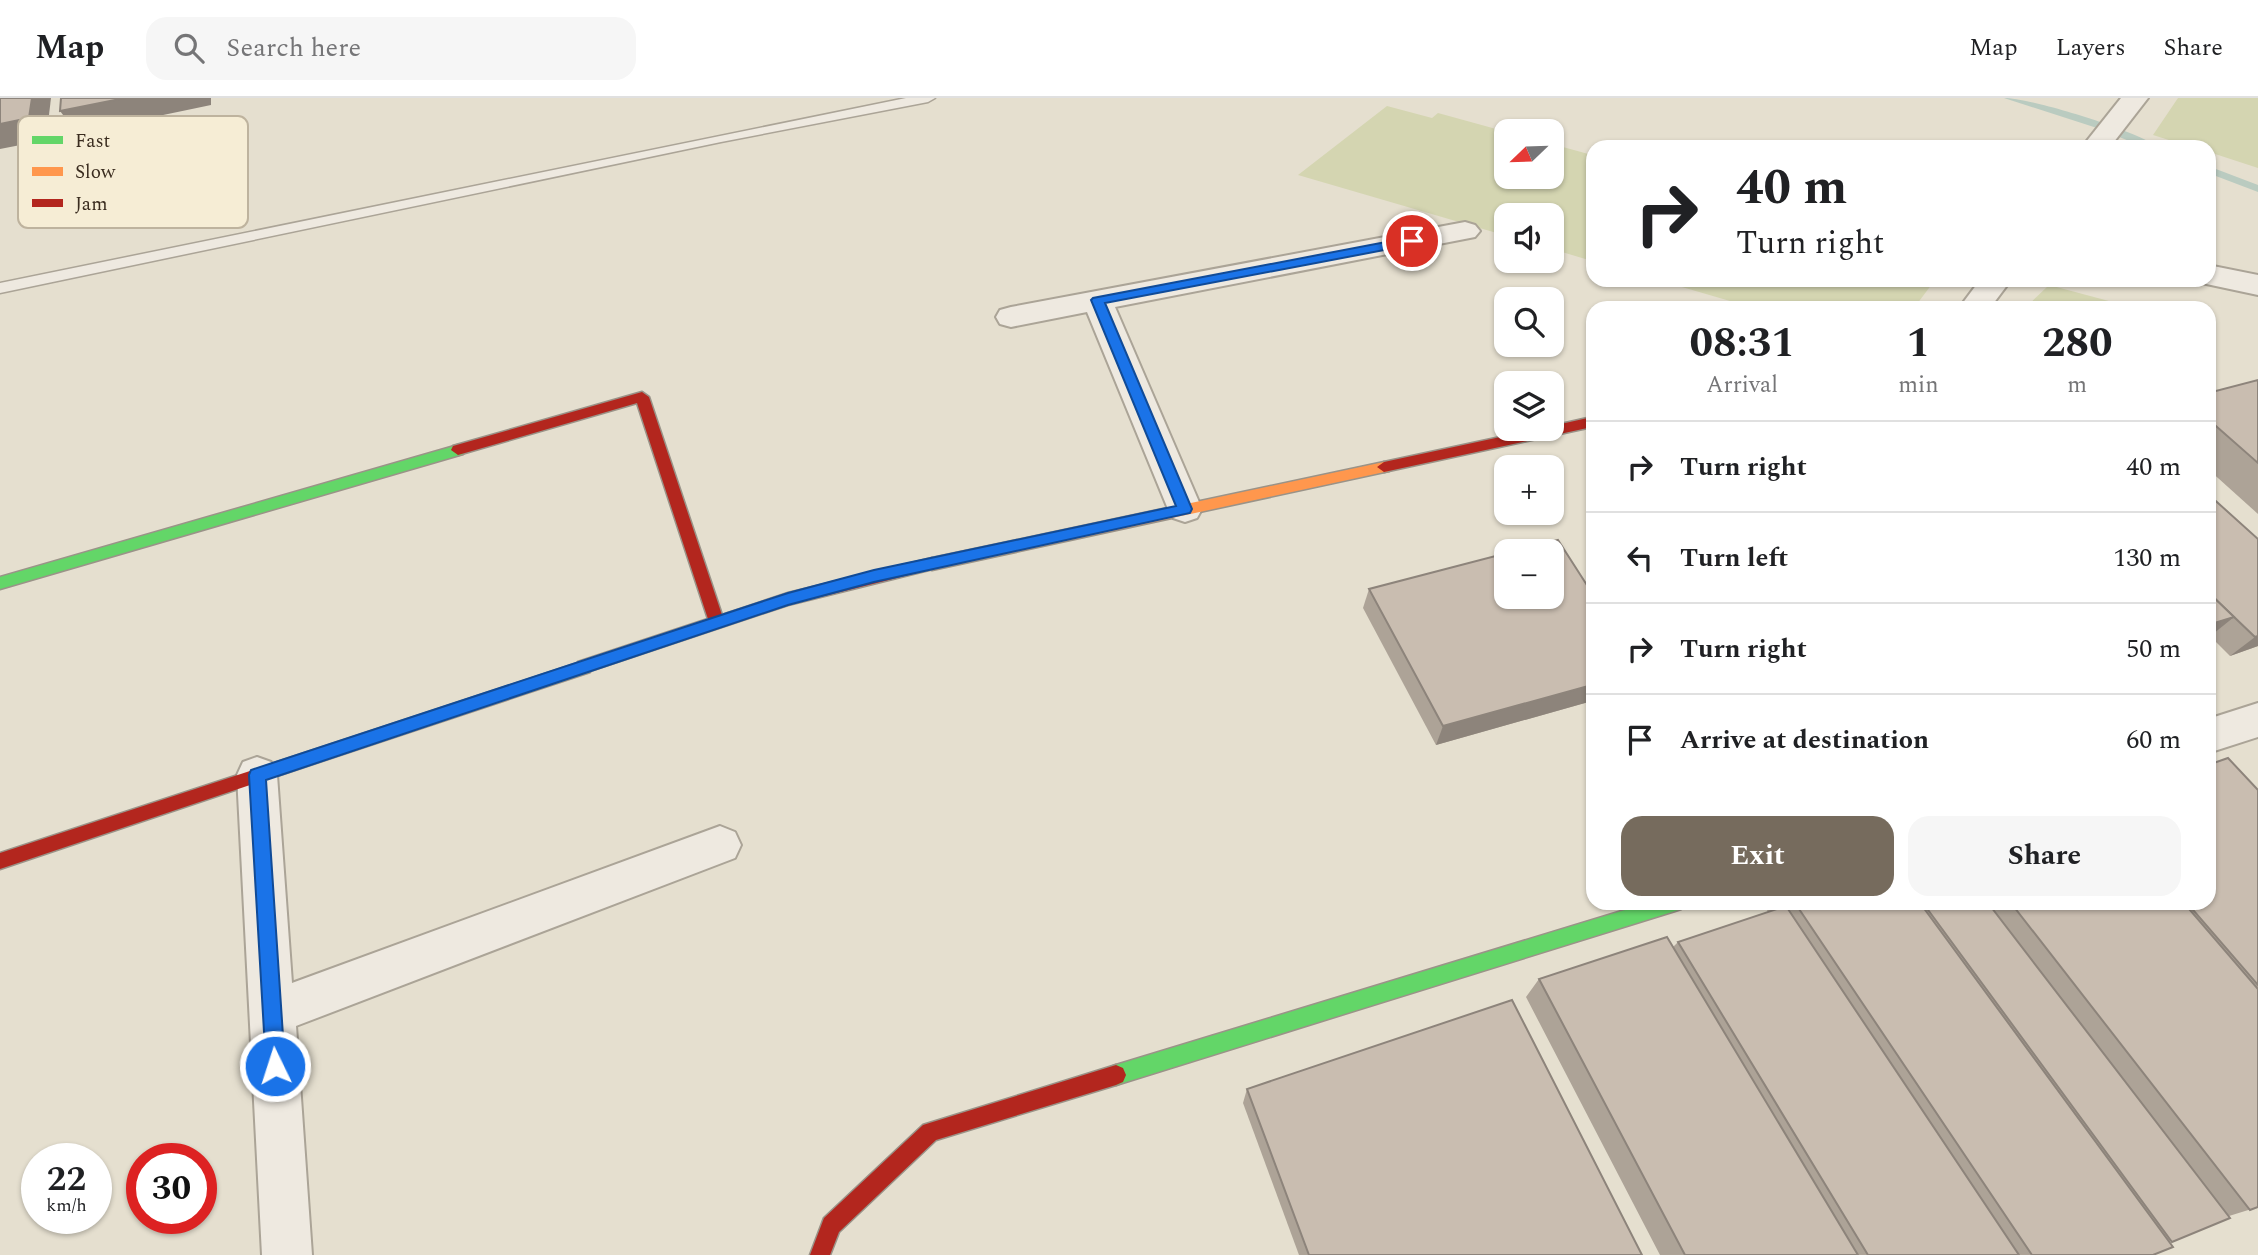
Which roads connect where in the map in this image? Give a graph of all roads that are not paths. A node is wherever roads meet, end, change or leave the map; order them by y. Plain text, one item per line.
1 (928, 98) edge
2 (2135, 98) edge
3 (2102, 140) edge
4 (1465, 231) dead end
5 (2216, 277) edge
6 (2258, 285) edge
7 (1990, 287) edge
8 (0, 288) edge
9 (1097, 300) junction
10 (1980, 301) edge
11 (1011, 317) dead end
12 (1586, 423) edge
13 (1185, 509) junction
14 (0, 583) edge
15 (717, 623) junction
16 (2258, 720) edge
17 (2216, 733) edge
18 (257, 775) junction
19 (720, 845) dead end
20 (0, 861) edge
21 (1652, 910) edge
22 (272, 1013) junction
23 (288, 1255) edge
24 (820, 1255) edge

1 - 8 lane
2 - 3 street
4 - 9 street
5 - 6 street
7 - 10 street
9 - 11 street
9 - 13 street
12 - 13 street
13 - 15 street
14 - 15 street
15 - 18 street
16 - 17 street
18 - 20 street
18 - 22 street
19 - 22 street
21 - 24 street
22 - 23 street

